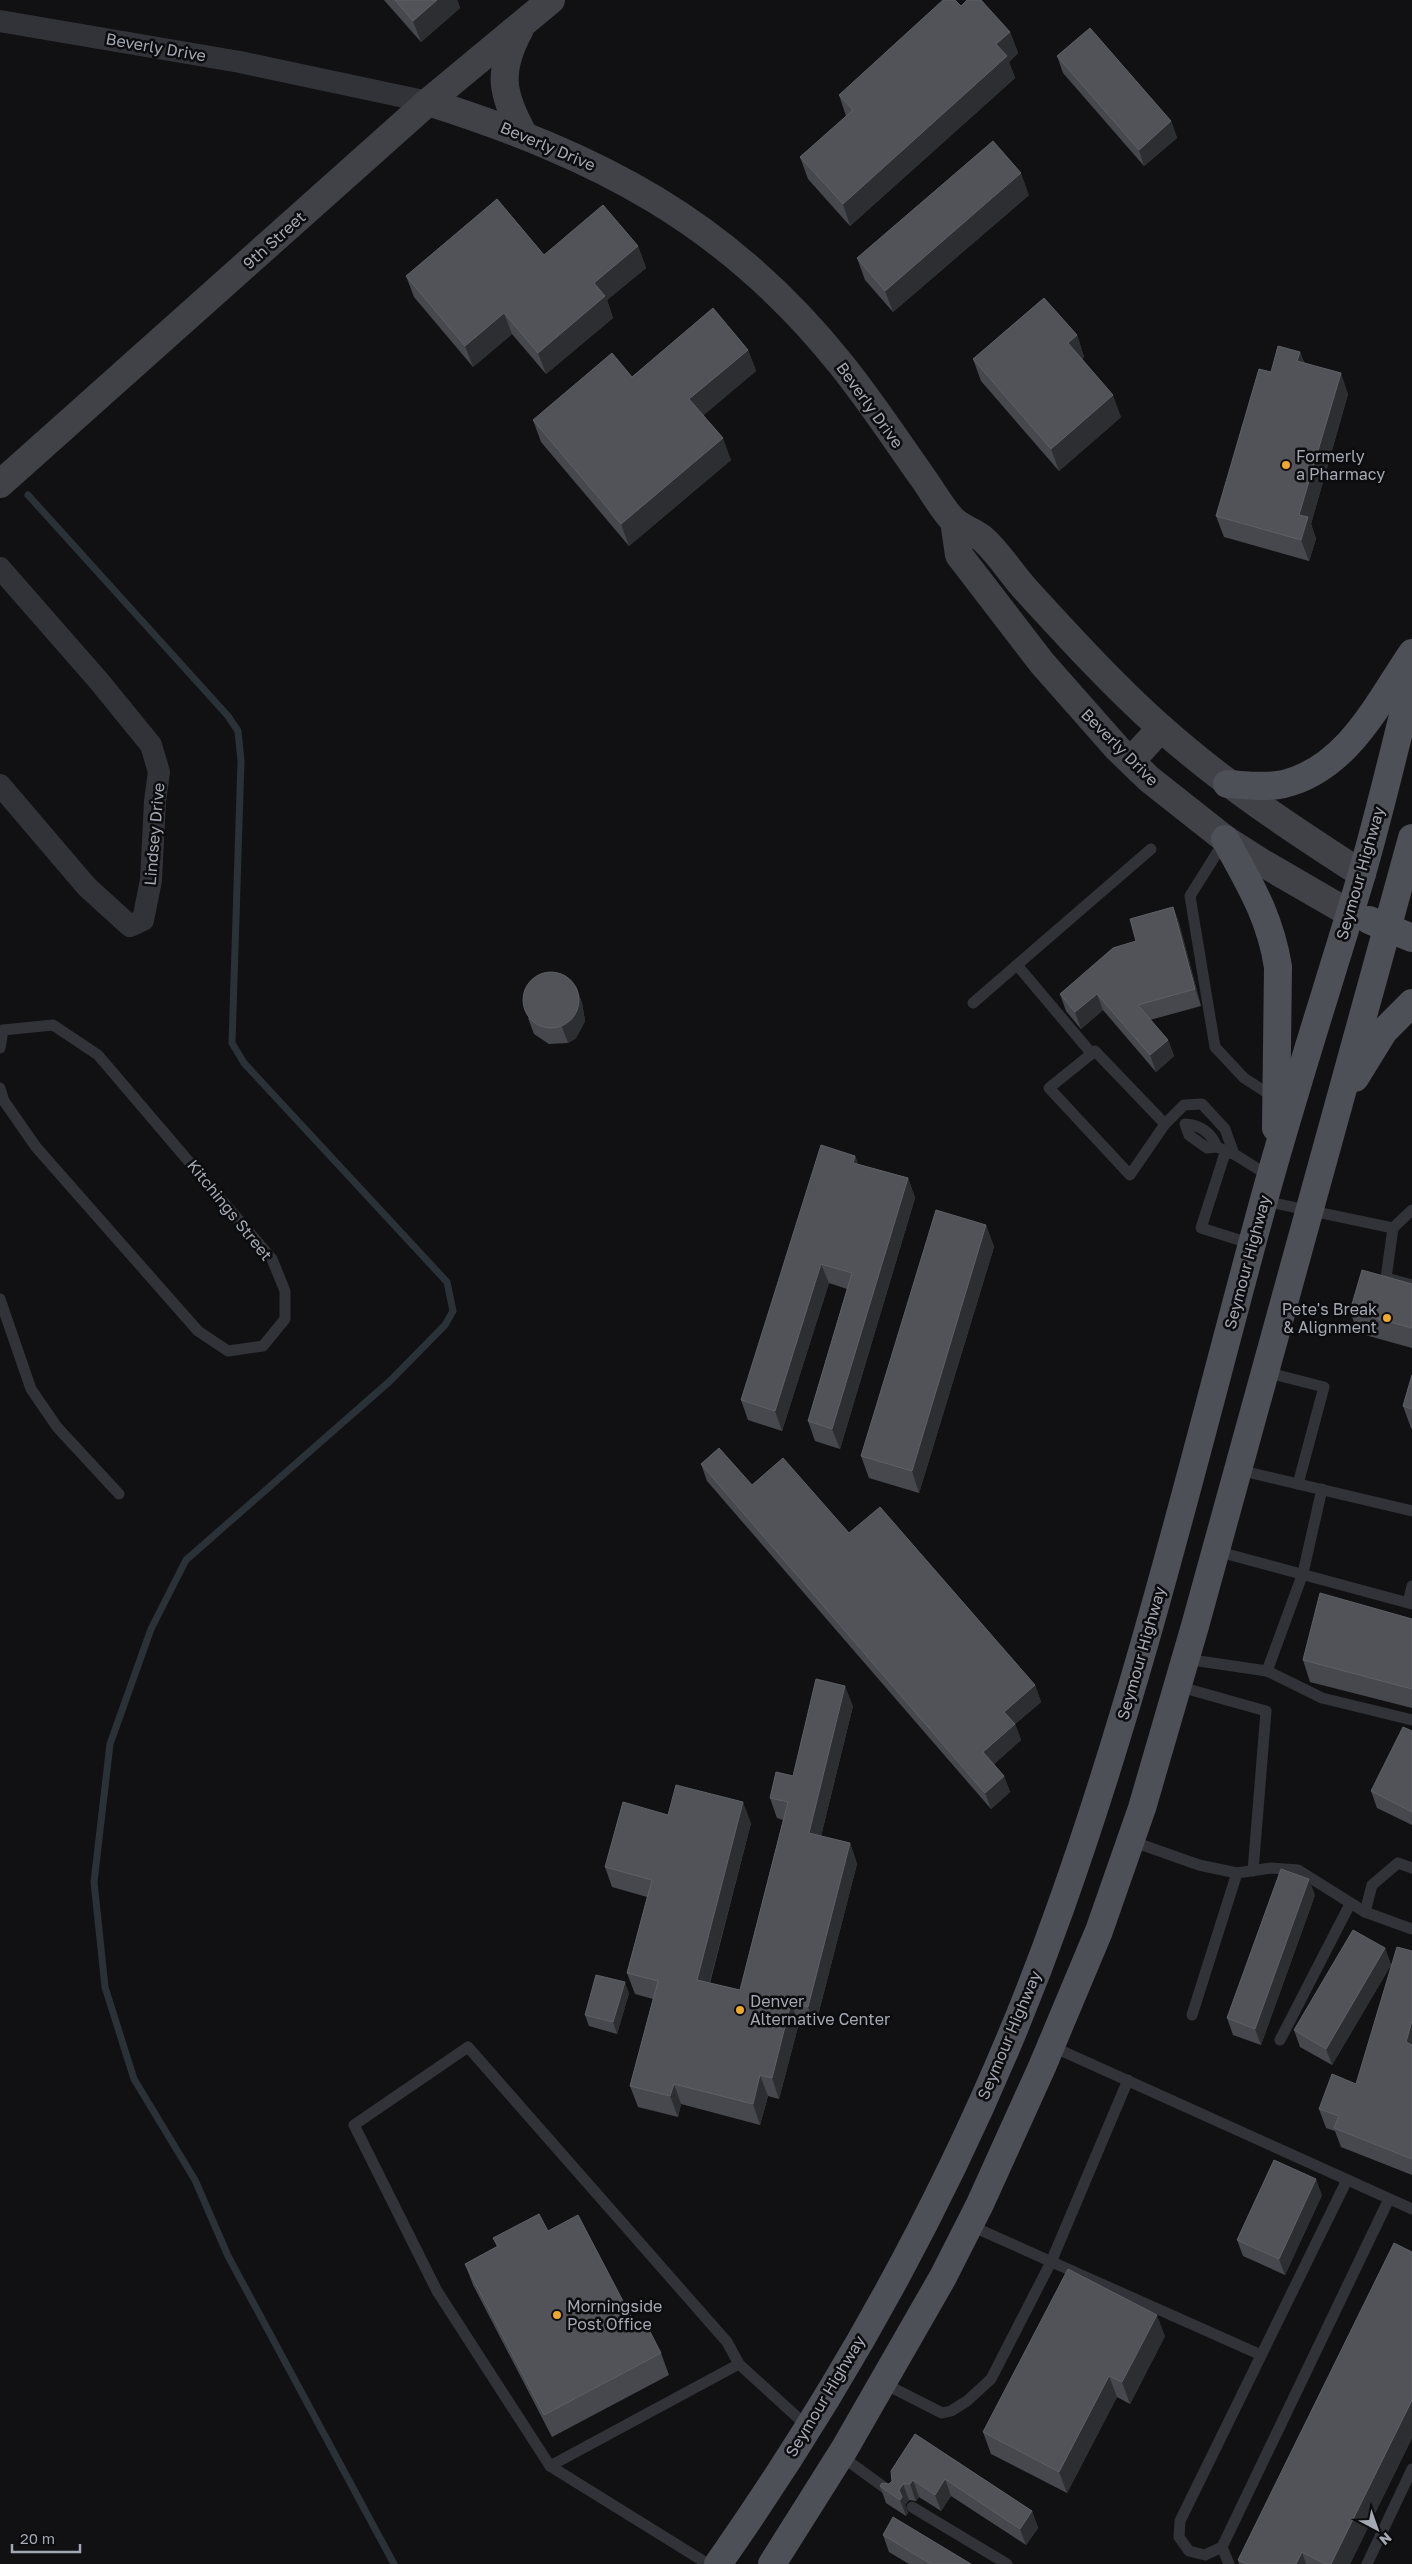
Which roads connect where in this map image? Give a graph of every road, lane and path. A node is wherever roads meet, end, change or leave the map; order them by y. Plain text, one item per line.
1 (551, 0) edge
2 (0, 21) edge
3 (522, 24) junction
4 (428, 102) junction
5 (524, 135) junction
6 (0, 484) edge
7 (954, 521) junction
8 (0, 568) edge
9 (1412, 653) edge
10 (1412, 680) edge
11 (1161, 728) junction
12 (1131, 761) junction
13 (1227, 784) junction
14 (0, 785) edge
15 (1412, 838) edge
16 (1225, 839) junction
17 (1151, 849) dead end
18 (1362, 874) junction
19 (1404, 894) edge
20 (1349, 913) junction
21 (1386, 926) junction
22 (1412, 938) edge
23 (1018, 965) junction
24 (973, 1003) dead end
25 (1412, 1004) edge
26 (2, 1028) edge
27 (0, 1048) edge
28 (1092, 1054) junction
29 (0, 1088) edge
30 (1276, 1099) junction
31 (1339, 1102) junction
32 (1175, 1115) junction
33 (1165, 1124) junction
34 (1226, 1151) junction
35 (1270, 1179) junction
36 (1310, 1209) junction
37 (1412, 1210) edge
38 (1393, 1228) junction
39 (1252, 1244) junction
40 (1412, 1285) edge
41 (0, 1299) edge
42 (1265, 1372) junction
43 (1238, 1469) junction
44 (1298, 1484) junction
45 (1322, 1490) junction
46 (119, 1494) dead end
47 (1412, 1511) edge
48 (1215, 1551) junction
49 (1302, 1573) junction
50 (1412, 1586) edge
51 (1156, 1598) junction
52 (1410, 1603) edge
53 (1200, 1607) junction
54 (1185, 1659) junction
55 (1267, 1671) junction
56 (1178, 1686) junction
57 (1412, 1720) edge
58 (1131, 1841) junction
59 (1412, 1868) edge
60 (1253, 1871) junction
61 (1237, 1873) junction
62 (1350, 1904) junction
63 (1366, 1912) junction
64 (1412, 1929) edge
65 (1048, 1941) junction
66 (1088, 1957) junction
67 (1192, 2015) dead end
68 (1280, 2040) dead end
69 (1051, 2046) junction
70 (1128, 2080) junction
71 (1347, 2180) junction
72 (1389, 2199) junction
73 (1412, 2208) edge
74 (969, 2225) junction
75 (903, 2261) junction
76 (1051, 2262) junction
77 (943, 2277) junction
78 (1261, 2355) junction
79 (739, 2364) junction
80 (884, 2383) junction
81 (808, 2427) junction
82 (841, 2456) junction
83 (550, 2466) junction
84 (1412, 2469) edge
85 (892, 2493) edge
86 (912, 2507) dead end
87 (1222, 2547) junction
88 (708, 2564) edge
89 (718, 2564) edge
90 (772, 2564) edge
91 (1007, 2564) edge
92 (1228, 2564) edge
93 (1367, 2564) edge

1 - 3 street, 9th Street
2 - 4 street, Beverly Drive
3 - 4 street, 9th Street
3 - 5 street
4 - 5 street, Beverly Drive
4 - 6 street, 9th Street
5 - 7 street, Beverly Drive
7 - 11 street, Beverly Drive
7 - 12 street, Beverly Drive
8 - 14 street, Lindsey Drive
9 - 13 main road
10 - 18 main road, Seymour Highway
11 - 12 street
11 - 13 street, Beverly Drive
12 - 16 street, Beverly Drive
13 - 18 street, Beverly Drive
15 - 19 main road
16 - 20 street, Beverly Drive
16 - 30 main road
16 - 30 lane
17 - 23 lane
18 - 19 main road
18 - 20 main road, Seymour Highway
19 - 21 main road
20 - 21 main road
20 - 35 main road, Seymour Highway
21 - 22 main road
21 - 31 main road
23 - 24 lane
23 - 28 lane
25 - 31 main road
26 - 27 lane, Kitchings Street
26 - 29 lane, Kitchings Street
28 - 33 lane
28 - 33 lane
30 - 35 main road
31 - 36 main road
32 - 33 lane
32 - 34 lane
32 - 34 lane
34 - 35 lane
34 - 39 lane
35 - 36 lane
35 - 39 main road, Seymour Highway
36 - 38 lane
36 - 42 main road
37 - 38 lane
38 - 40 lane
39 - 51 main road, Seymour Highway
41 - 46 lane
42 - 43 main road
42 - 44 lane
43 - 44 lane
43 - 48 main road
44 - 45 lane
45 - 47 lane
45 - 49 lane
48 - 49 lane
48 - 53 main road
49 - 52 lane
49 - 55 lane
50 - 52 lane
51 - 53 main road
51 - 65 main road, Seymour Highway
53 - 54 main road
54 - 55 lane
54 - 56 main road
55 - 57 lane
56 - 58 main road
56 - 60 lane
58 - 61 lane
58 - 66 main road
59 - 63 lane
60 - 61 lane
60 - 62 lane
61 - 67 lane
62 - 63 lane
62 - 68 lane
63 - 64 lane
65 - 66 main road
65 - 75 main road, Seymour Highway
66 - 69 main road
69 - 70 lane
69 - 74 main road
70 - 71 lane
70 - 76 lane
71 - 72 lane
71 - 78 lane
72 - 73 lane
72 - 87 lane
74 - 76 lane
74 - 77 main road
75 - 77 main road
75 - 81 main road, Seymour Highway
76 - 78 lane
76 - 80 lane
77 - 80 main road
78 - 87 lane
79 - 81 lane
79 - 83 lane
79 - 83 lane
80 - 82 main road
81 - 82 main road
81 - 89 main road, Seymour Highway
82 - 85 lane
82 - 90 main road
83 - 88 lane
84 - 93 lane
86 - 91 lane
87 - 92 lane

